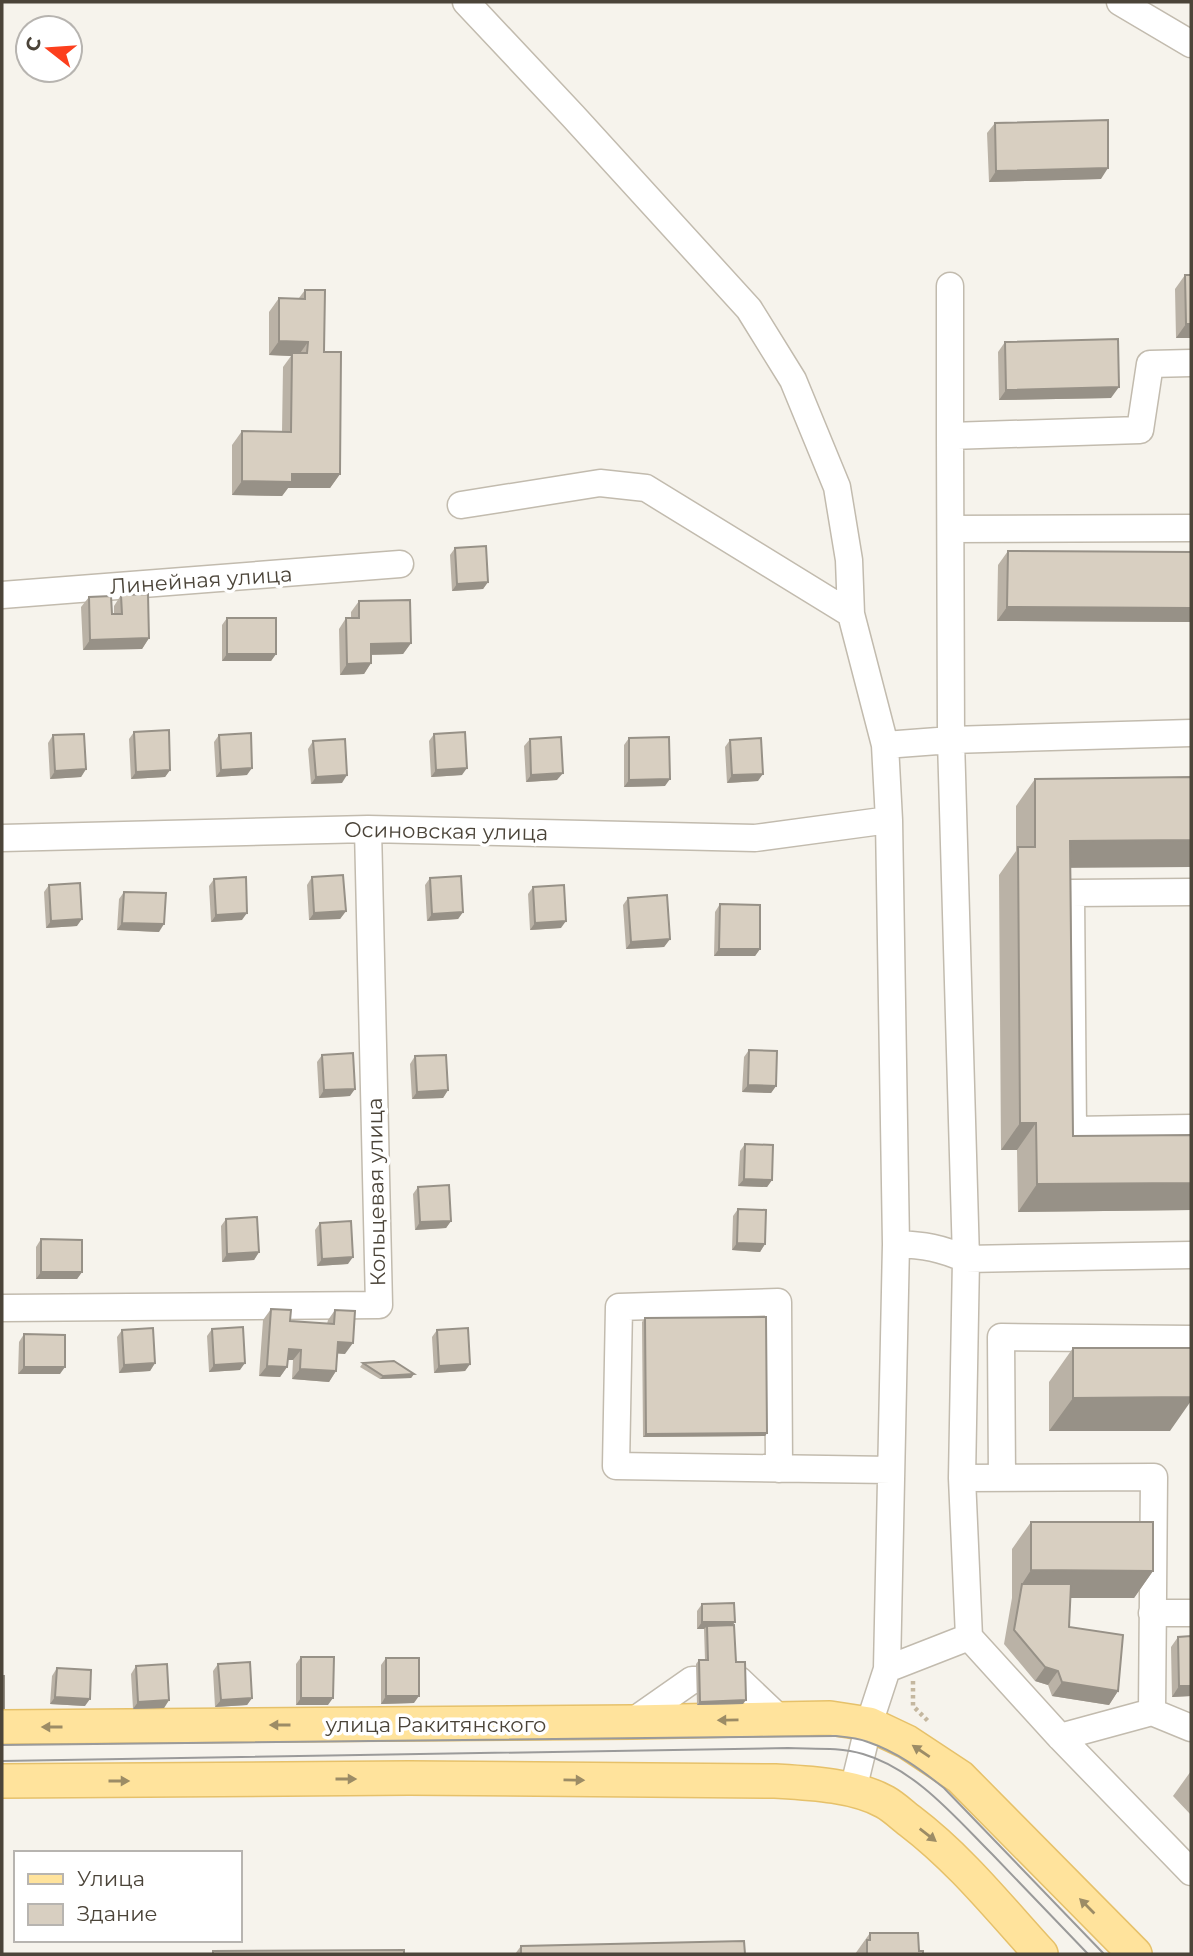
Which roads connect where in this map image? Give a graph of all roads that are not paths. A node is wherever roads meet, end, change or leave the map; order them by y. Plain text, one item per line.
1 (466, 2) edge
2 (1120, 2) edge
3 (1191, 44) edge
4 (950, 286) dead end
5 (1191, 363) edge
6 (950, 436) junction
7 (461, 505) dead end
8 (1191, 528) edge
9 (951, 529) junction
10 (400, 564) dead end
11 (2, 596) edge
12 (851, 614) junction
13 (1191, 733) edge
14 (951, 740) junction
15 (885, 745) junction
16 (889, 820) junction
17 (368, 829) junction
18 (2, 838) edge
19 (1191, 892) edge
20 (1191, 1128) edge
21 (896, 1244) junction
22 (1191, 1255) edge
23 (966, 1259) junction
24 (2, 1308) edge
25 (1191, 1339) edge
26 (779, 1469) junction
27 (891, 1470) junction
28 (962, 1478) junction
29 (1002, 1478) junction
30 (1152, 1613) junction
31 (1191, 1613) edge
32 (968, 1637) junction
33 (887, 1669) junction
34 (1152, 1712) junction
35 (869, 1724) junction
36 (2, 1727) edge
37 (1191, 1728) edge
38 (1060, 1737) junction
39 (2, 1781) edge
40 (853, 1790) junction
41 (1191, 1872) edge
42 (1041, 1954) edge
43 (1135, 1954) edge

1 - 12 street
2 - 3 street
4 - 6 street
5 - 6 street
6 - 9 street
7 - 12 street
8 - 9 street
9 - 14 street
10 - 11 street, Линейная улица
12 - 15 street
13 - 14 street
14 - 15 street
14 - 23 street
15 - 16 street
16 - 17 street, Осиновская улица
16 - 21 street
17 - 18 street, Осиновская улица
17 - 24 street, Кольцевая улица
19 - 20 street
21 - 23 street
21 - 27 street
22 - 23 street
23 - 28 street
25 - 29 street
26 - 26 street
26 - 27 street
27 - 33 street
28 - 29 street
28 - 32 street
29 - 30 street
30 - 31 street
30 - 34 street
32 - 33 street
32 - 38 street
33 - 35 street
34 - 37 street
34 - 38 street
35 -> 36 main road, улица Ракитянского
35 - 40 street
43 -> 35 main road, улица Ракитянского
38 - 41 street
39 -> 40 main road
40 -> 42 main road

